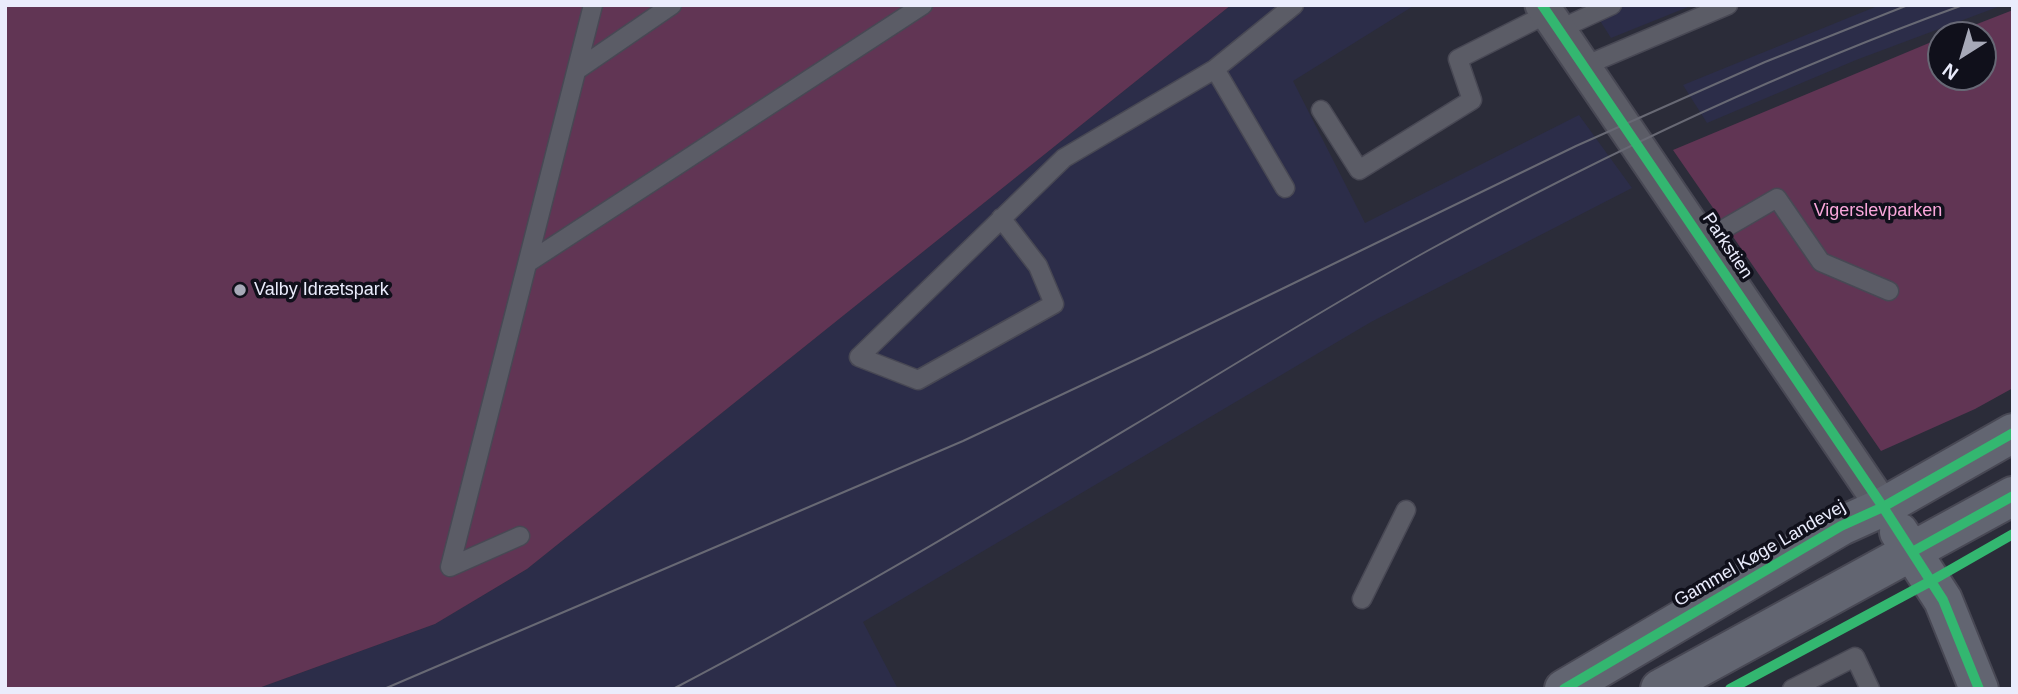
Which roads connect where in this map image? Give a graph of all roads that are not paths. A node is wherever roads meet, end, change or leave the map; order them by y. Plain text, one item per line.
1 (593, 5) edge
2 (671, 5) edge
3 (923, 5) edge
4 (1294, 5) edge
5 (1612, 5) edge
6 (1728, 5) edge
7 (1549, 16) edge
8 (1584, 66) junction
9 (1215, 69) junction
10 (577, 70) junction
11 (1321, 110) dead end
12 (1285, 188) dead end
13 (1001, 218) junction
14 (1703, 241) junction
15 (529, 262) junction
16 (1889, 291) dead end
17 (2013, 433) edge
18 (2013, 496) edge
19 (1884, 507) junction
20 (1406, 510) dead end
21 (520, 536) dead end
22 (1912, 552) junction
23 (1362, 599) dead end
24 (1563, 689) edge
25 (1660, 689) edge
26 (1792, 689) edge
27 (1870, 689) edge
28 (1979, 689) edge

1 - 10 lane
2 - 10 lane
3 - 15 lane
4 - 9 lane
5 - 7 lane
6 - 8 lane
7 - 8 street, Parkstien
7 - 11 lane
8 - 14 street, Parkstien
9 - 12 lane
9 - 13 lane
10 - 15 lane
13 - 13 lane
14 - 16 lane
14 - 19 street, Parkstien
15 - 21 lane
17 - 19 main road, Gammel Køge Landevej
18 - 22 main road
19 - 22 main road
19 - 24 main road, Gammel Køge Landevej
20 - 23 lane
22 - 25 main road
22 - 28 main road
26 - 27 lane

